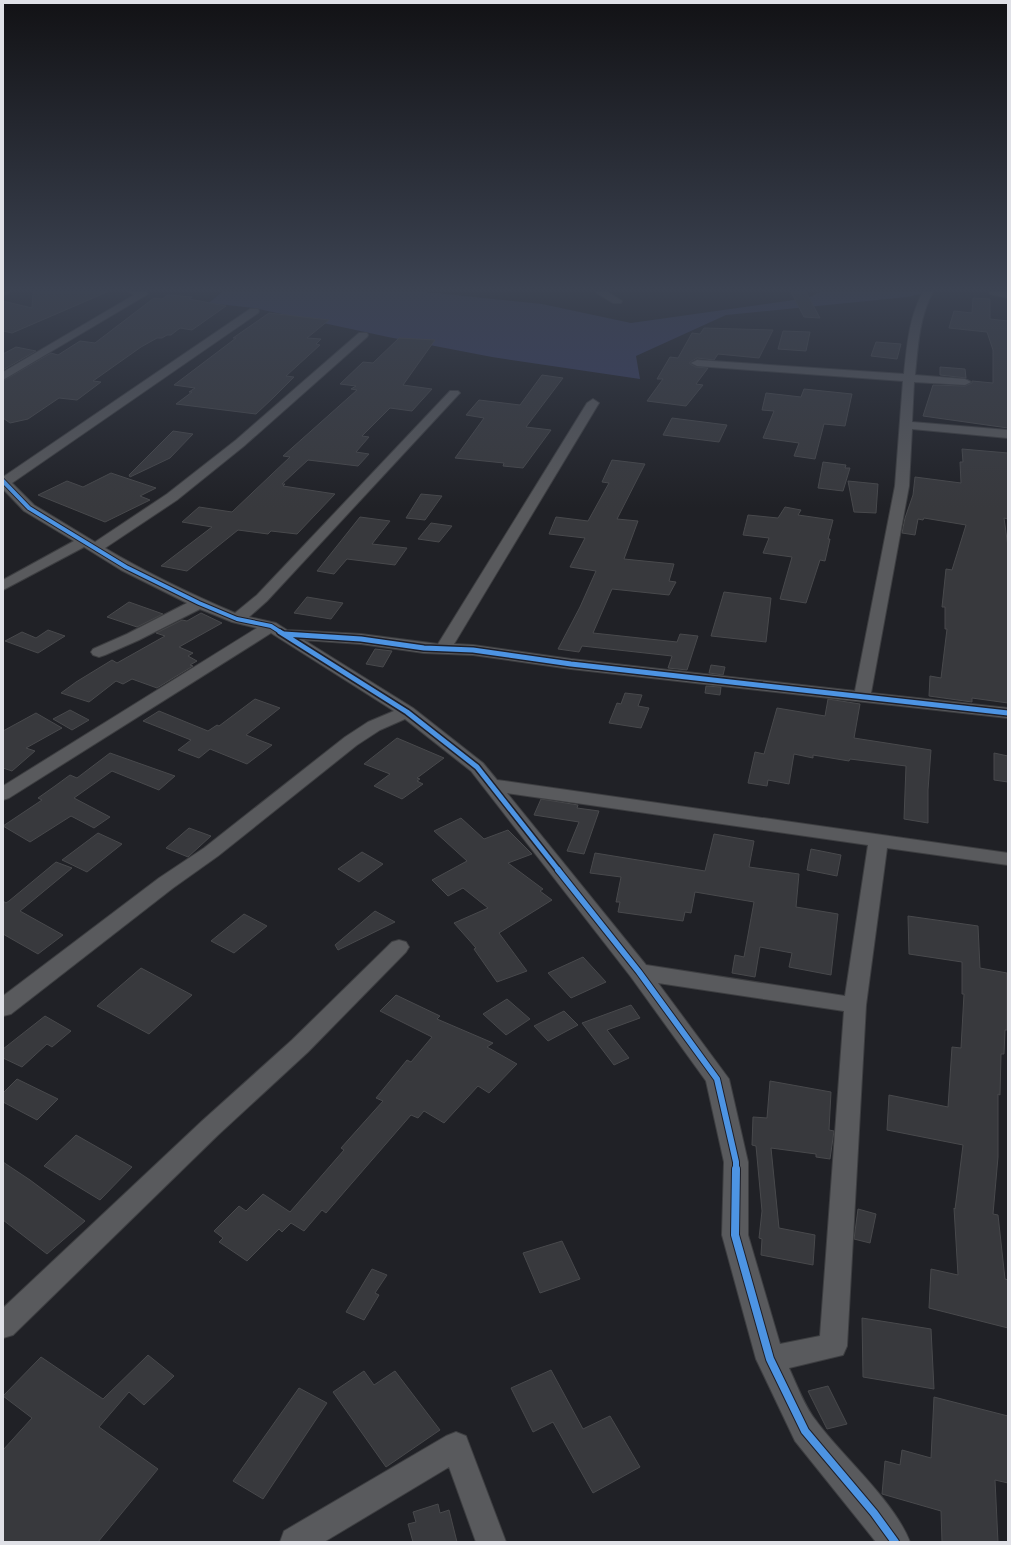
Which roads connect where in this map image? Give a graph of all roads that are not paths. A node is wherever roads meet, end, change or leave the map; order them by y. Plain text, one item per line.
1 (25, 364) edge
2 (178, 364) edge
3 (330, 364) edge
4 (713, 364) edge
5 (910, 364) edge
6 (3, 377) edge
7 (909, 378) junction
8 (966, 382) dead end
9 (454, 393) dead end
10 (593, 403) dead end
11 (907, 425) junction
12 (1008, 434) edge
13 (5, 486) edge
14 (91, 545) junction
15 (3, 586) edge
16 (199, 603) junction
17 (237, 619) junction
18 (278, 630) junction
19 (443, 649) junction
20 (99, 652) dead end
21 (862, 698) junction
22 (407, 712) junction
23 (1008, 713) edge
24 (492, 785) junction
25 (3, 794) edge
26 (878, 840) junction
27 (1008, 859) edge
28 (399, 947) dead end
29 (639, 972) junction
30 (855, 1005) junction
31 (3, 1008) edge
32 (3, 1326) edge
33 (770, 1359) junction
34 (295, 1542) edge
35 (490, 1542) edge
36 (895, 1542) edge

1 - 6 street
2 - 13 street
3 - 14 street
4 - 7 street
5 - 7 street
7 - 8 street
7 - 11 street
9 - 17 street
10 - 19 street
11 - 12 street
11 - 21 street
13 - 14 street
14 - 15 street
14 - 16 street
16 - 17 street
16 - 20 street
17 - 18 street
18 - 19 street
18 - 22 street
18 - 25 street
19 - 21 street
21 - 23 street
22 - 24 street
22 - 31 street
24 - 26 street
24 - 29 street
26 - 27 street
26 - 30 street
28 - 32 street
29 - 30 street
29 - 33 street
30 - 33 street
33 - 36 street
34 - 35 street

